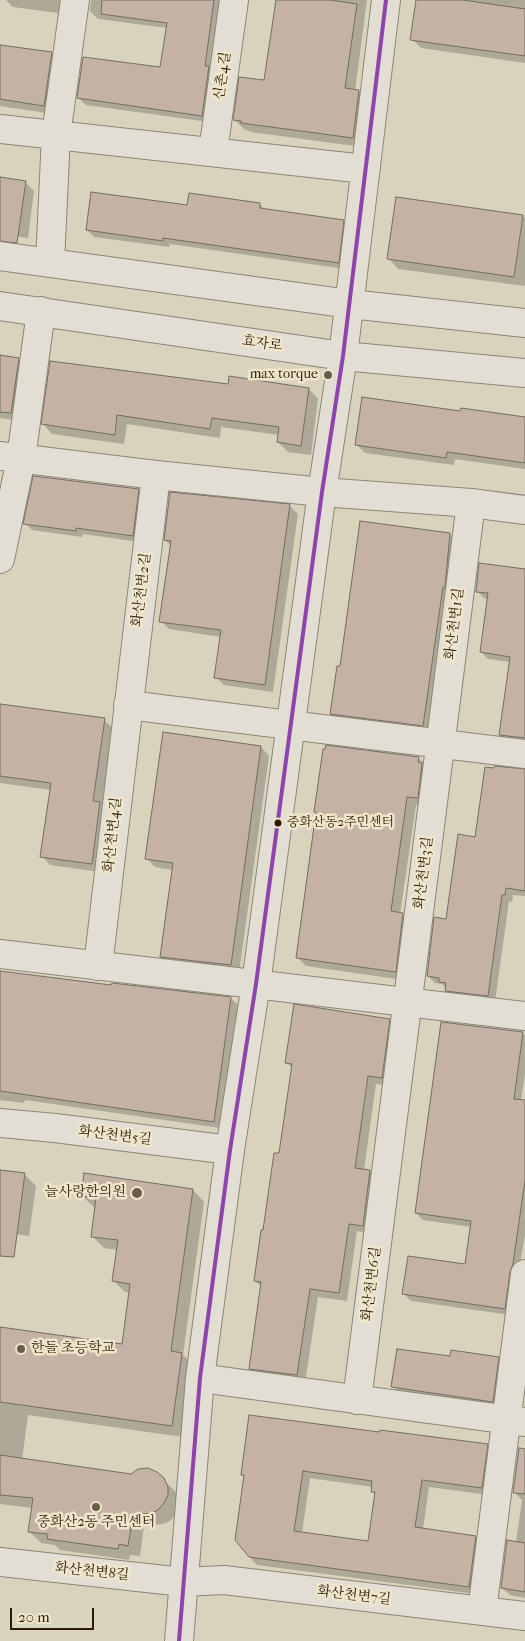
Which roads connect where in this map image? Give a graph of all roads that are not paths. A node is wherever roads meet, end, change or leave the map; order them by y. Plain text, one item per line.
1 (74, 0) edge
2 (234, 0) edge
3 (386, 0) edge
4 (0, 129) edge
5 (56, 135) junction
6 (213, 152) junction
7 (365, 169) junction
8 (0, 256) edge
9 (50, 263) junction
10 (350, 304) junction
11 (0, 306) edge
12 (41, 311) junction
13 (525, 323) edge
14 (343, 356) junction
15 (525, 373) edge
16 (11, 457) edge
17 (156, 475) junction
18 (322, 492) junction
19 (471, 504) junction
20 (525, 510) edge
21 (0, 558) edge
22 (128, 705) junction
23 (290, 725) junction
24 (440, 744) junction
25 (525, 754) edge
26 (0, 954) edge
27 (98, 966) junction
28 (256, 984) junction
29 (407, 1002) junction
30 (525, 1016) edge
31 (0, 1123) edge
32 (230, 1150) junction
33 (386, 1167) joint
34 (525, 1274) edge
35 (200, 1378) junction
36 (357, 1400) junction
37 (516, 1420) edge
38 (0, 1562) edge
39 (183, 1582) junction
40 (482, 1611) junction
41 (525, 1616) edge
42 (179, 1641) edge

1 - 5 street
2 - 6 street, 신촌4길
3 - 7 street
4 - 5 street
5 - 6 street
5 - 9 street
6 - 7 street
7 - 10 street
8 - 9 street
9 - 10 street
10 - 13 street
10 - 14 street
11 - 12 street, 효자로
12 - 14 street, 효자로
12 - 16 street
14 - 15 street, 효자로
14 - 18 street
16 - 17 street
16 - 21 street
17 - 18 street
17 - 22 street, 화산천변2길
18 - 19 street
18 - 23 street
19 - 20 street
19 - 24 street, 화산천변1길
22 - 23 street
22 - 27 street, 화산천변4길
23 - 24 street
23 - 28 street
24 - 25 street
24 - 29 street, 화산천변3길
26 - 27 street
27 - 28 street
28 - 29 street
28 - 32 street
29 - 30 street
29 - 33 street, 화산천변3길
31 - 32 street, 화산천변5길
32 - 35 street
33 - 36 street, 화산천변6길
34 - 37 street
35 - 36 street
35 - 39 street
36 - 37 street
37 - 40 street
38 - 39 street, 화산천변8길
39 - 40 street, 화산천변7길
39 - 42 street
40 - 41 street, 화산천변7길

